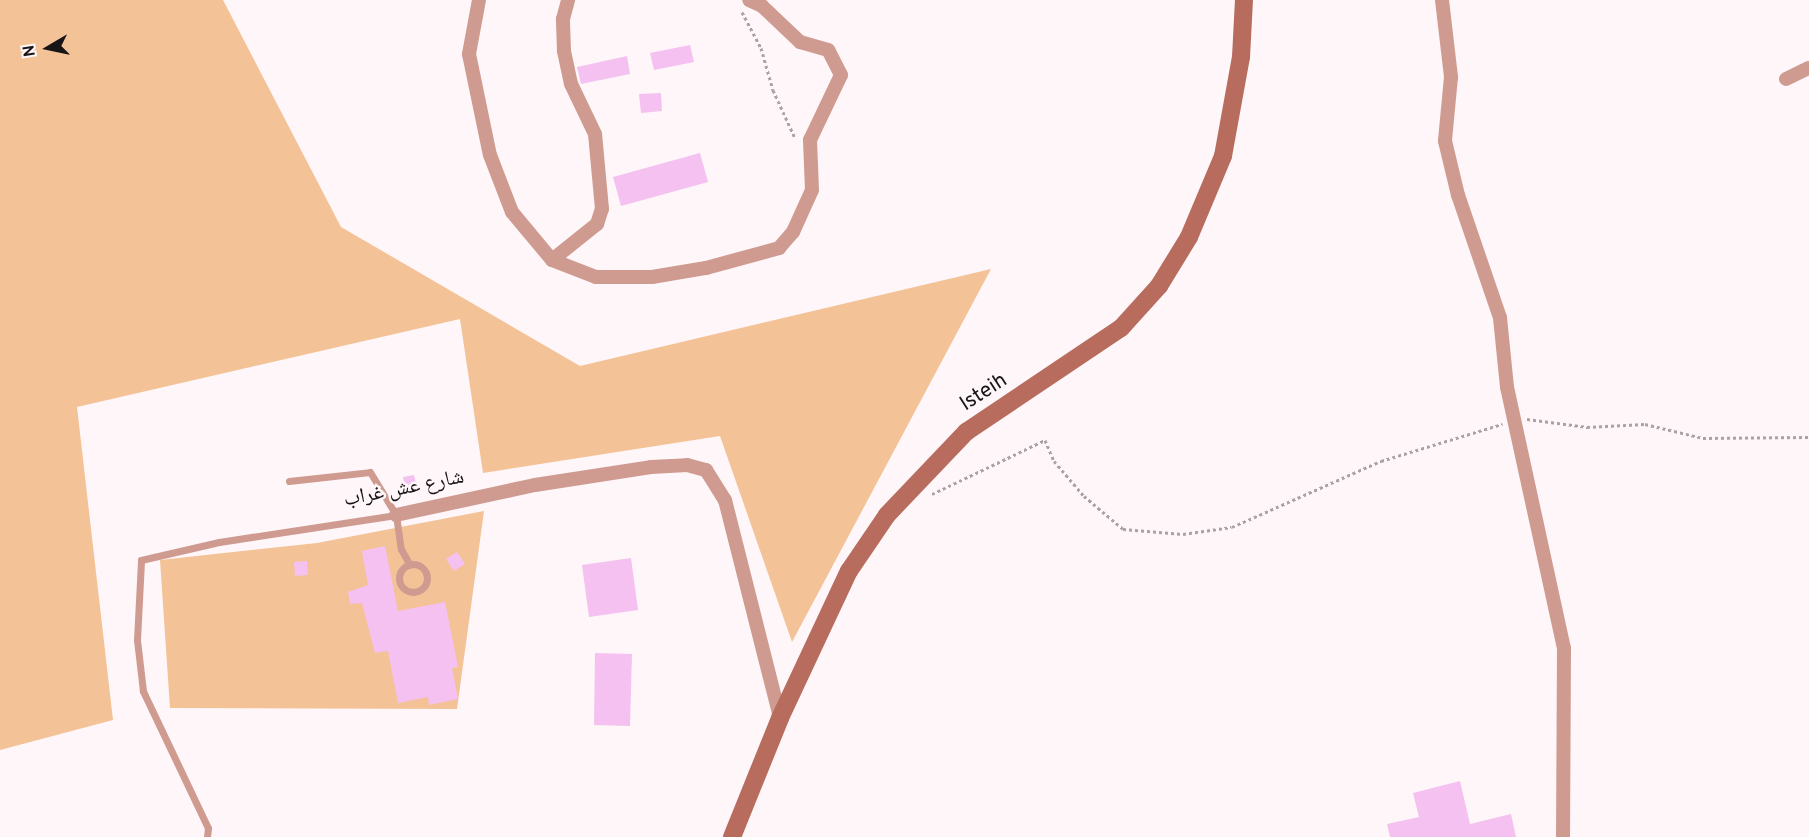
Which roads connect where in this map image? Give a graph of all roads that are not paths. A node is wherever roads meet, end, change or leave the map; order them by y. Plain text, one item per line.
1 (479, 0) edge
2 (568, 0) edge
3 (1244, 0) edge
4 (1442, 0) edge
5 (745, 5) edge
6 (1809, 68) edge
7 (1786, 79) dead end
8 (552, 260) junction
9 (290, 481) dead end
10 (396, 515) junction
11 (410, 565) junction
12 (780, 718) junction
13 (207, 837) edge
14 (732, 837) edge
15 (1563, 837) edge

1 - 8 street
2 - 8 street
3 - 12 street, Isteih
4 - 15 street
5 - 8 street
6 - 7 street
9 - 10 lane
10 - 11 lane
10 - 12 street, شارع عش غراب
10 - 13 lane, شارع عش غراب
11 - 11 lane
12 - 14 street, Isteih

